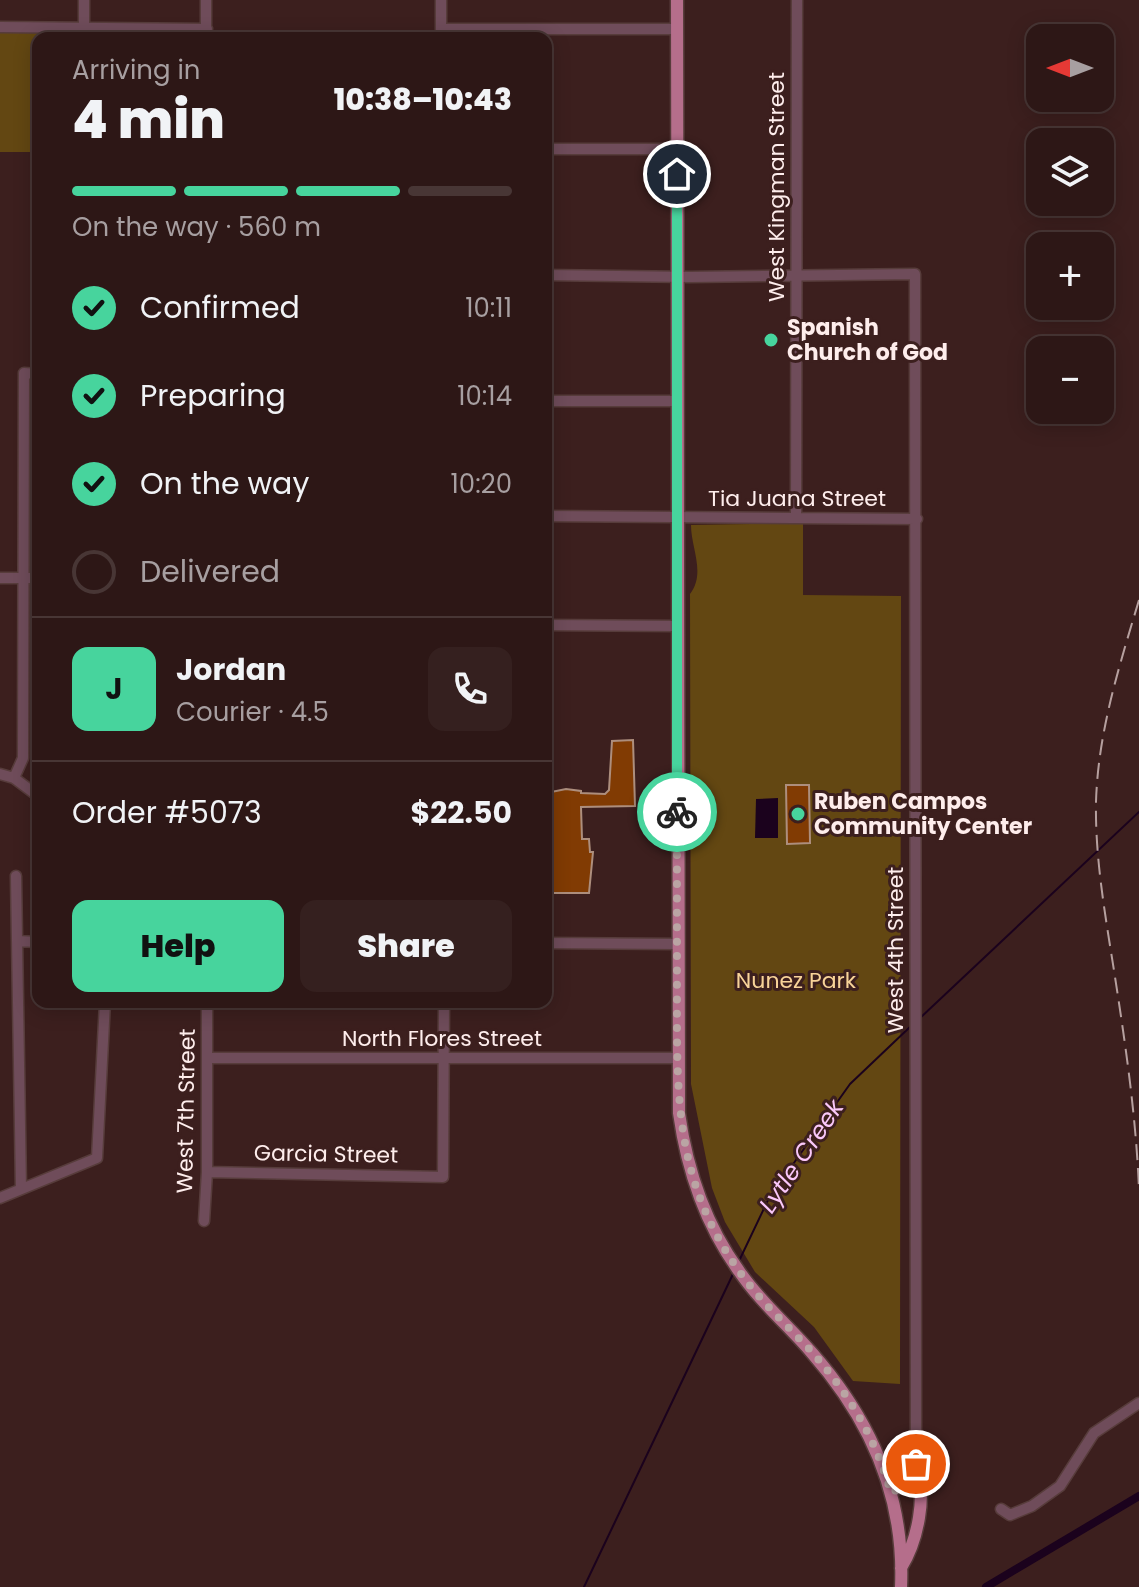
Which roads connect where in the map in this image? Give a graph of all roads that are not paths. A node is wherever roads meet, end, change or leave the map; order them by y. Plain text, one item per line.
1 (84, 0) edge
2 (206, 0) edge
3 (441, 0) edge
4 (677, 0) edge
5 (797, 0) edge
6 (0, 27) edge
7 (677, 29) junction
8 (60, 32) edge
9 (84, 32) edge
10 (206, 32) edge
11 (441, 32) edge
12 (535, 32) edge
13 (552, 149) edge
14 (677, 149) junction
15 (552, 275) edge
16 (796, 275) junction
17 (677, 276) junction
18 (32, 374) edge
19 (552, 401) edge
20 (677, 401) junction
21 (552, 516) edge
22 (677, 517) junction
23 (796, 518) junction
24 (917, 519) junction
25 (0, 578) edge
26 (24, 578) junction
27 (32, 578) edge
28 (552, 625) edge
29 (677, 626) junction
30 (0, 774) edge
31 (14, 778) junction
32 (32, 792) edge
33 (16, 876) dead end
34 (17, 941) junction
35 (32, 942) edge
36 (552, 943) edge
37 (677, 944) junction
38 (105, 1008) edge
39 (207, 1008) edge
40 (444, 1008) edge
41 (208, 1058) junction
42 (444, 1058) junction
43 (676, 1058) junction
44 (207, 1172) junction
45 (21, 1189) junction
46 (0, 1198) edge
47 (204, 1221) dead end
48 (1139, 1403) edge
49 (916, 1464) junction
50 (891, 1493) junction
51 (1001, 1509) dead end
52 (901, 1568) junction
53 (901, 1587) edge

1 - 9 street
2 - 10 street
3 - 11 street
4 - 7 main road
5 - 16 street, West Kingman Street
6 - 8 street
7 - 12 street
7 - 14 main road
13 - 14 street
14 - 17 main road
15 - 17 street
16 - 17 street
16 - 23 street, West Kingman Street
16 - 24 street, West 4th Street
17 - 20 main road
18 - 26 street
19 - 20 street
20 - 22 main road
21 - 22 street, Tia Juana Street
22 - 23 street, Tia Juana Street
22 - 29 main road
23 - 24 street, Tia Juana Street
24 - 49 street, West 4th Street
25 - 26 street
26 - 27 street
26 - 31 street
28 - 29 street
29 - 37 main road
30 - 31 street
31 - 32 street
33 - 34 street
34 - 35 street
34 - 45 street
36 - 37 street
37 - 43 main road
38 - 45 street
39 - 41 street, West 7th Street
40 - 42 street
41 - 42 street, North Flores Street
41 - 44 street, West 7th Street
42 - 43 street, North Flores Street
42 - 44 street, Garcia Street
43 - 50 main road
44 - 47 street, West 7th Street
45 - 46 street
48 - 51 street
49 - 50 street
49 - 52 main road
50 - 52 main road
52 - 53 main road

